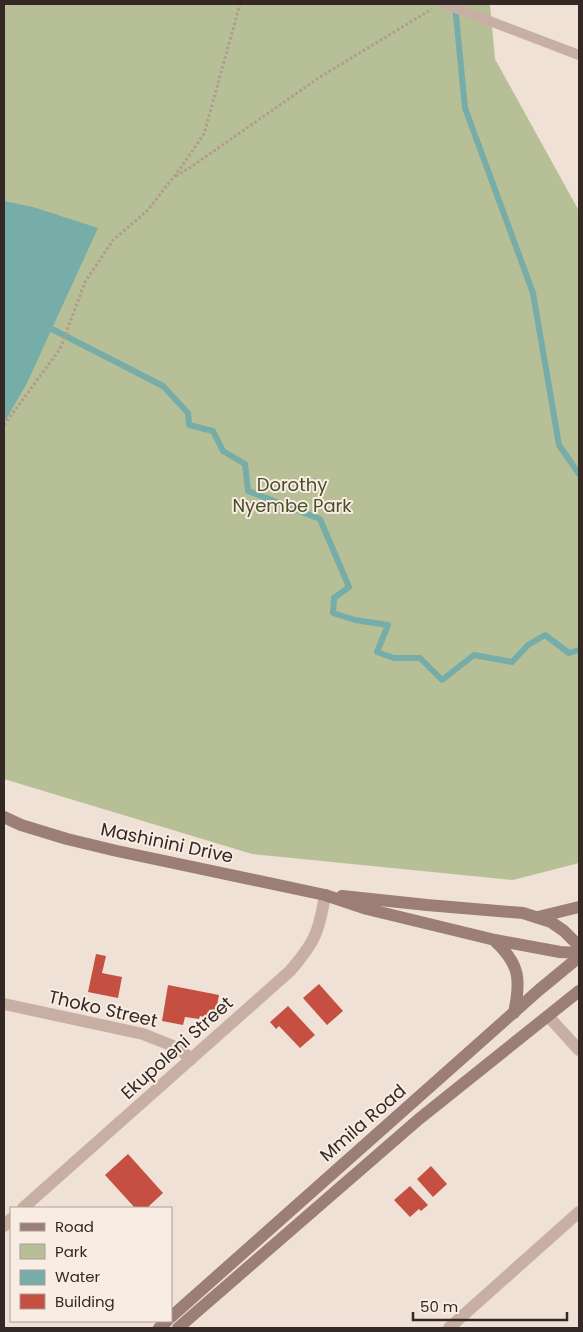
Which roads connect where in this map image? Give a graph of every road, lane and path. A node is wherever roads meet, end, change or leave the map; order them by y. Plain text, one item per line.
1 (240, 4) edge
2 (445, 4) edge
3 (435, 8) dead end
4 (579, 55) edge
5 (173, 177) junction
6 (4, 425) edge
7 (4, 817) edge
8 (325, 895) junction
9 (579, 907) edge
10 (538, 917) junction
11 (495, 940) junction
12 (579, 946) edge
13 (579, 953) edge
14 (579, 957) edge
15 (579, 991) edge
16 (4, 1004) edge
17 (514, 1013) junction
18 (548, 1016) junction
19 (579, 1050) edge
20 (190, 1059) junction
21 (24, 1207) edge
22 (579, 1212) edge
23 (172, 1316) edge
24 (178, 1328) edge
25 (449, 1328) edge

1 - 5 path
2 - 4 lane
3 - 5 path
5 - 6 path
7 - 8 main road, Mashinini Drive
8 - 10 main road, Mashinini Drive
8 - 11 main road, Mashinini Drive
8 - 20 street, Ekupoleni Street
9 - 10 main road
10 - 12 main road, Mashinini Drive
11 - 13 main road, Mashinini Drive
11 - 17 main road
14 - 17 main road, Mmila Road
15 - 18 main road, Mmila Road
16 - 20 street, Thoko Street
17 - 23 main road, Mmila Road
18 - 19 street
18 - 24 main road, Mmila Road
20 - 21 street, Ekupoleni Street
22 - 25 street

